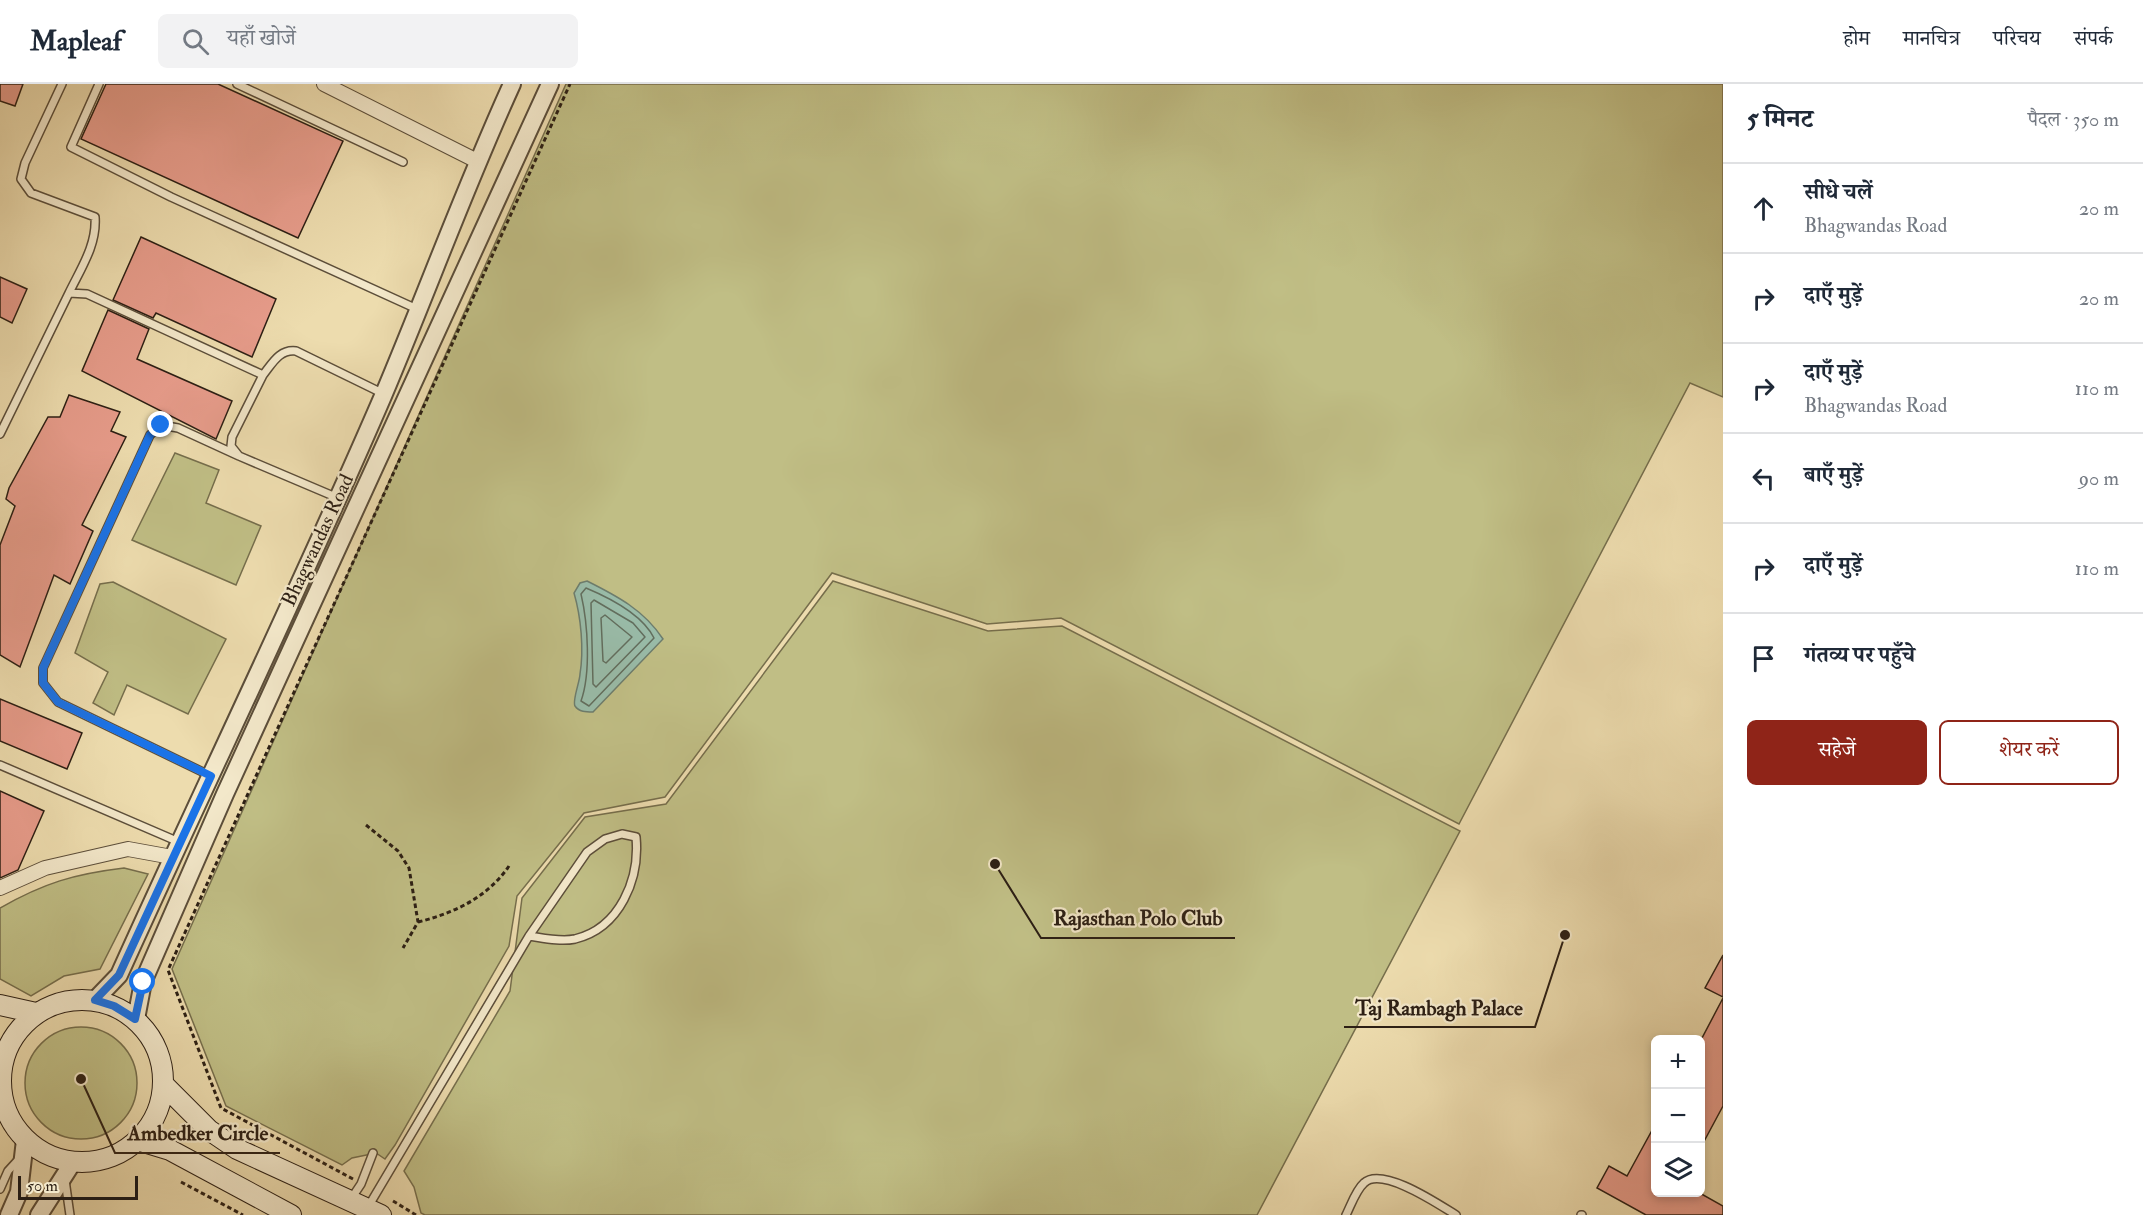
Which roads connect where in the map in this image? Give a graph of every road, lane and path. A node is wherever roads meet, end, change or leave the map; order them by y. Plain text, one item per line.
1 (62, 84) edge
2 (99, 84) edge
3 (237, 84) edge
4 (324, 84) edge
5 (512, 84) edge
6 (550, 84) edge
7 (570, 84) edge
8 (477, 161) junction
9 (403, 162) dead end
10 (69, 293) junction
11 (417, 310) junction
12 (263, 375) junction
13 (384, 394) junction
14 (0, 434) edge
15 (239, 456) junction
16 (338, 498) junction
17 (0, 765) edge
18 (211, 776) junction
19 (366, 825) dead end
20 (176, 849) junction
21 (509, 867) dead end
22 (0, 888) edge
23 (417, 922) junction
24 (529, 936) junction
25 (403, 948) dead end
26 (95, 1000) junction
27 (0, 1005) edge
28 (36, 1013) junction
29 (135, 1019) junction
30 (1, 1058) edge
31 (164, 1085) junction
32 (137, 1140) junction
33 (25, 1147) junction
34 (373, 1153) dead end
35 (68, 1168) junction
36 (181, 1182) dead end
37 (361, 1184) junction
38 (0, 1190) edge
39 (369, 1204) edge
40 (9, 1215) edge
41 (39, 1215) edge
42 (70, 1215) edge
43 (243, 1215) edge
44 (291, 1215) edge
45 (416, 1215) edge
46 (1346, 1215) edge
47 (1456, 1215) edge

1 - 10 lane
2 - 11 lane
3 - 9 lane
4 - 8 street
5 - 8 street, Bhagwandas Road
6 - 29 street, Bhagwandas Road
7 - 37 path
8 - 11 street, Bhagwandas Road
10 - 12 lane
10 - 14 lane
11 - 13 street, Bhagwandas Road
12 - 13 lane
12 - 15 lane
13 - 16 street, Bhagwandas Road
15 - 16 lane
15 - 18 lane
16 - 18 street, Bhagwandas Road
17 - 20 lane
18 - 20 street, Bhagwandas Road
19 - 23 path
20 - 22 street
20 - 26 street, Bhagwandas Road
21 - 23 path
23 - 25 path
24 - 24 lane
24 - 39 lane
26 - 28 main road
26 - 29 main road
27 - 28 main road
28 - 30 main road
29 - 31 main road
30 - 33 main road
31 - 32 main road
31 - 39 main road
32 - 35 main road
32 - 44 main road
33 - 35 main road
33 - 38 lane
33 - 40 street
34 - 37 lane
35 - 41 street
35 - 42 lane
36 - 43 path
37 - 39 lane
39 - 45 path
46 - 47 lane

